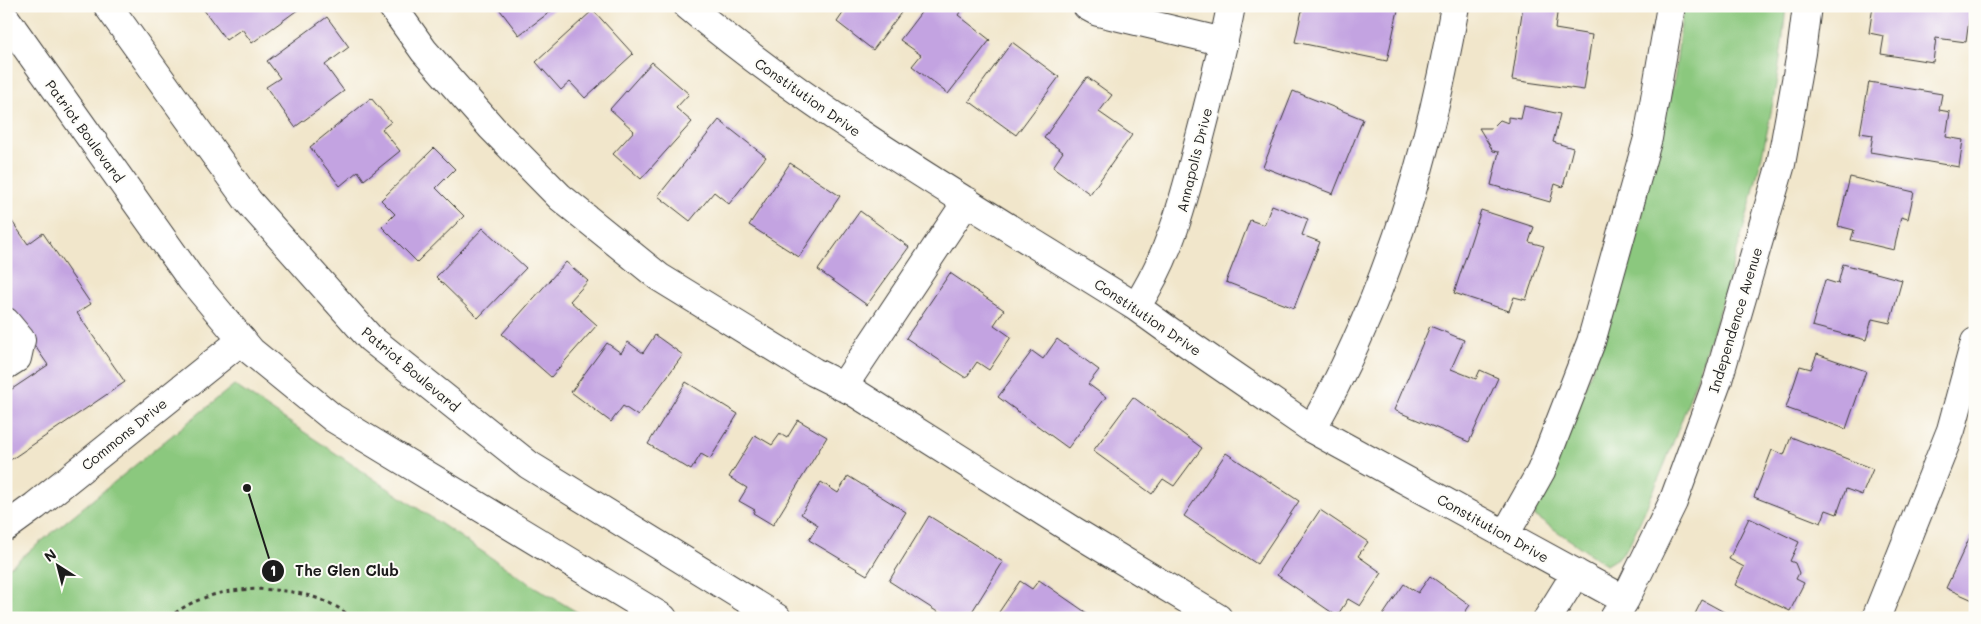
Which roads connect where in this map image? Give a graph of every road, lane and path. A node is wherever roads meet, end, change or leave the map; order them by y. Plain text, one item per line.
1 (108, 6) edge
2 (392, 6) edge
3 (688, 6) edge
4 (1087, 6) edge
5 (1231, 6) edge
6 (1455, 6) edge
7 (1670, 6) edge
8 (1807, 6) edge
9 (11, 36) edge
10 (1224, 42) junction
11 (967, 201) junction
12 (1136, 307) junction
13 (6, 322) edge
14 (242, 340) junction
15 (1975, 342) edge
16 (6, 365) edge
17 (844, 387) junction
18 (1312, 429) junction
19 (6, 527) edge
20 (1505, 535) junction
21 (1576, 573) junction
22 (1619, 609) edge
23 (169, 618) edge
24 (351, 618) edge
25 (663, 618) edge
26 (777, 618) edge
27 (1218, 618) edge
28 (1548, 618) edge
29 (1876, 618) edge

1 - 26 street, Patriot Boulevard
2 - 17 street
3 - 11 street, Constitution Drive
4 - 10 street
5 - 10 street, Annapolis Drive
6 - 18 street
7 - 20 street
8 - 22 street, Independence Avenue
9 - 14 street, Patriot Boulevard
10 - 12 street, Annapolis Drive
11 - 12 street, Constitution Drive
11 - 17 street
12 - 18 street, Constitution Drive
13 - 16 street
14 - 19 street, Commons Drive
14 - 25 street, Patriot Boulevard
15 - 29 street
17 - 27 street
18 - 20 street, Constitution Drive
20 - 21 street, Constitution Drive
21 - 22 street, Constitution Drive
21 - 28 street
23 - 24 path

